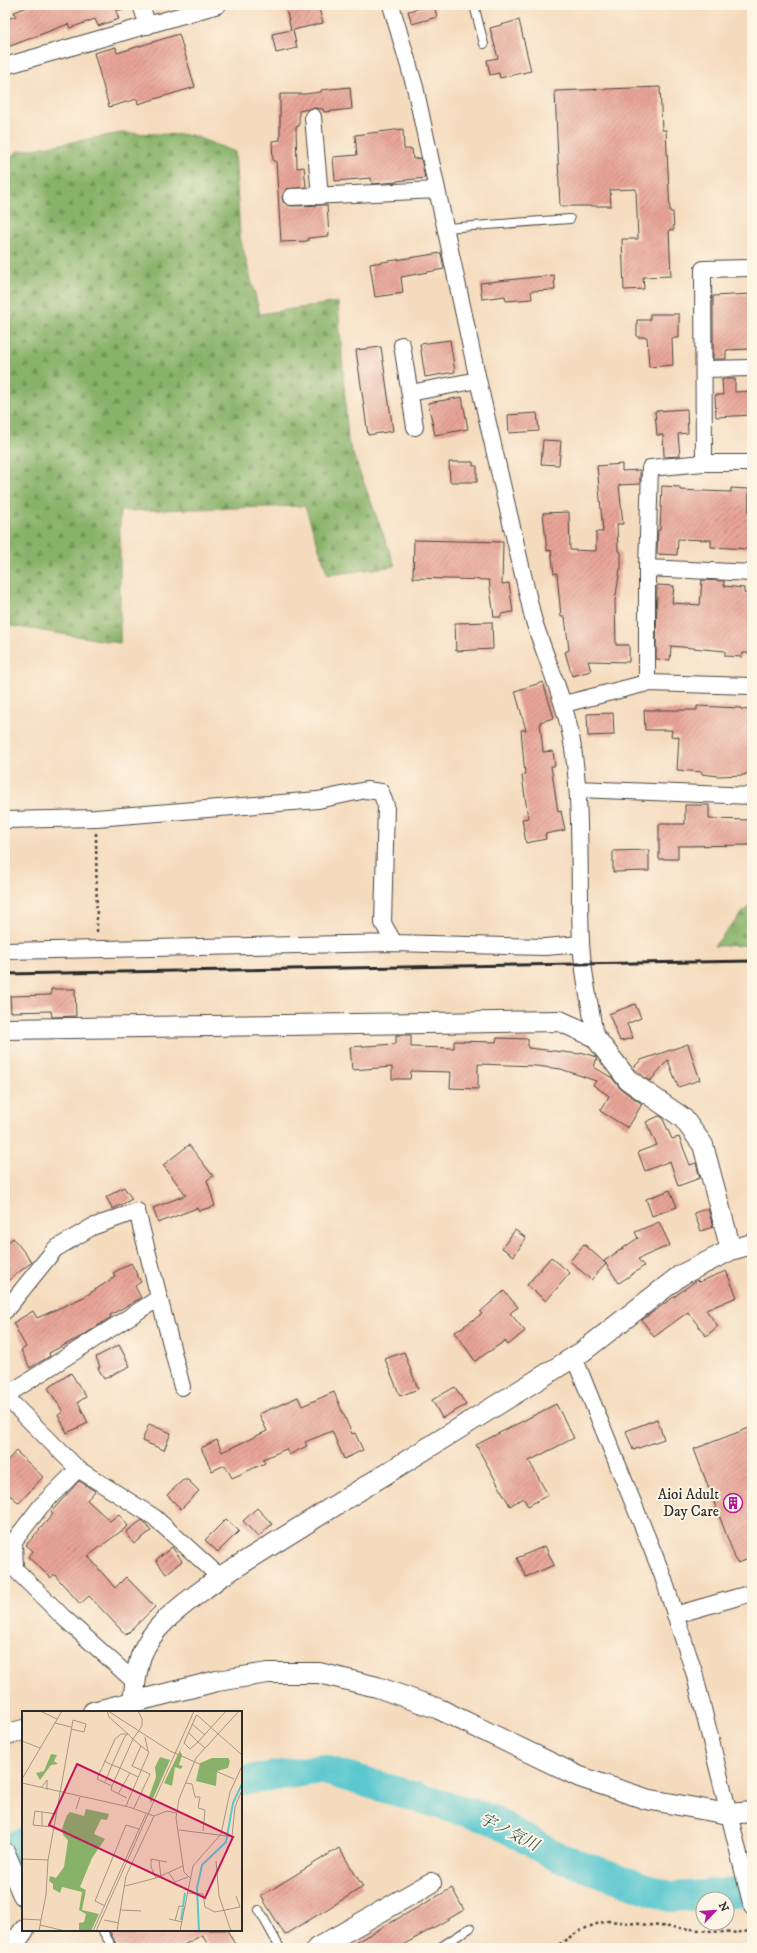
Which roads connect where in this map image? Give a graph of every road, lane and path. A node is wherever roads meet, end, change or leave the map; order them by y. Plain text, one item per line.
1 (142, 5) edge
2 (218, 5) edge
3 (391, 5) edge
4 (474, 5) edge
5 (148, 26) junction
6 (484, 44) dead end
7 (5, 66) edge
8 (313, 117) dead end
9 (437, 190) junction
10 (320, 196) junction
11 (291, 197) dead end
12 (570, 219) dead end
13 (446, 228) junction
14 (752, 268) edge
15 (402, 345) dead end
16 (752, 368) edge
17 (704, 369) junction
18 (478, 380) junction
19 (410, 393) junction
20 (416, 427) dead end
21 (704, 463) junction
22 (752, 463) edge
23 (647, 568) junction
24 (752, 573) edge
25 (647, 683) junction
26 (752, 686) edge
27 (564, 704) junction
28 (577, 789) junction
29 (752, 796) edge
30 (96, 818) junction
31 (5, 820) edge
32 (394, 944) junction
33 (581, 944) junction
34 (97, 949) junction
35 (5, 951) edge
36 (5, 1029) edge
37 (595, 1037) junction
38 (752, 1244) edge
39 (731, 1250) junction
40 (159, 1298) junction
41 (5, 1311) edge
42 (574, 1357) junction
43 (182, 1387) dead end
44 (5, 1396) edge
45 (78, 1469) junction
46 (220, 1577) junction
47 (752, 1593) edge
48 (675, 1615) junction
49 (134, 1692) junction
50 (95, 1711) edge
51 (22, 1730) edge
52 (5, 1735) edge
53 (752, 1812) edge
54 (728, 1814) junction
55 (5, 1853) edge
56 (431, 1883) dead end
57 (21, 1890) edge
58 (752, 1908) edge
59 (259, 1910) dead end
60 (470, 1928) dead end
61 (23, 1931) edge
62 (103, 1931) edge
63 (752, 1931) edge
64 (328, 1945) edge
65 (5, 1946) edge
66 (113, 1948) edge
67 (280, 1948) edge
68 (439, 1948) edge
69 (554, 1948) edge

1 - 5 street
2 - 5 street
3 - 9 street
4 - 6 lane
5 - 7 street
8 - 10 street
9 - 10 street
9 - 13 street
10 - 11 street
12 - 13 lane
13 - 18 street
14 - 17 street
15 - 19 street
16 - 17 street
17 - 21 street
18 - 19 street
18 - 27 street
19 - 20 street
21 - 22 street
21 - 23 street
23 - 24 street
23 - 25 street
25 - 26 street
25 - 27 street
27 - 28 street
28 - 29 street
28 - 33 street
30 - 31 street
30 - 32 street
30 - 34 path
32 - 33 street
32 - 34 street
33 - 37 street
34 - 35 street
36 - 37 street
37 - 39 street
38 - 39 street
39 - 42 street
40 - 41 street
40 - 43 street
40 - 44 street
42 - 46 street
42 - 48 street
44 - 45 street
45 - 46 street
45 - 49 street
46 - 49 street
47 - 48 street
48 - 54 street
49 - 50 street
49 - 54 street
51 - 52 street
53 - 54 street
54 - 58 street
55 - 57 street
56 - 64 street
59 - 67 lane
60 - 68 lane
61 - 65 street
62 - 66 lane
63 - 69 path

